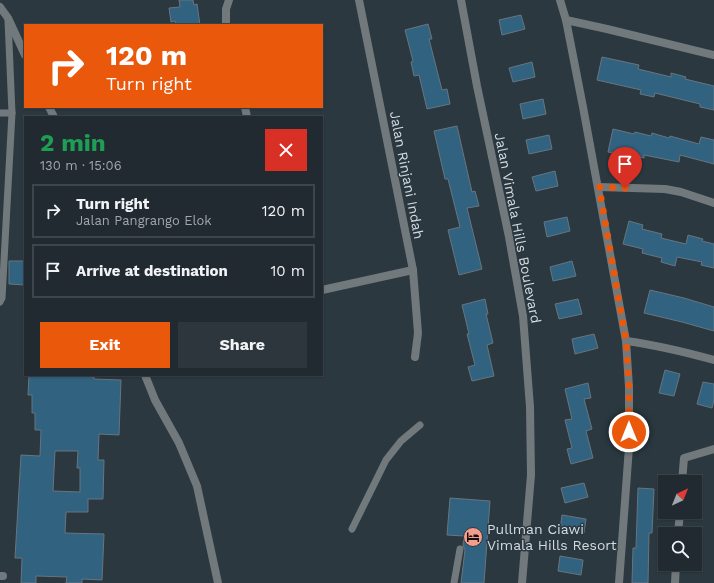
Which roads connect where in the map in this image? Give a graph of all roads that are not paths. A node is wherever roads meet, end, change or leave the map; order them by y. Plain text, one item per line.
1 (229, 0) edge
2 (359, 0) edge
3 (461, 0) edge
4 (560, 0) edge
5 (0, 7) edge
6 (8, 18) junction
7 (566, 20) junction
8 (226, 24) edge
9 (24, 53) edge
10 (714, 55) edge
11 (0, 113) edge
12 (12, 113) junction
13 (599, 187) junction
14 (714, 203) edge
15 (413, 270) junction
16 (323, 290) edge
17 (0, 302) edge
18 (626, 341) junction
19 (415, 357) dead end
20 (714, 360) edge
21 (145, 376) edge
22 (420, 425) dead end
23 (714, 449) edge
24 (683, 475) edge
25 (352, 529) dead end
26 (460, 549) dead end
27 (676, 571) edge
28 (218, 583) edge
29 (454, 583) edge
30 (522, 583) edge
31 (619, 583) edge
32 (675, 583) edge

1 - 8 street
2 - 15 street, Jalan Rinjani Indah
3 - 30 street, Jalan Vimala Hills Boulevard
4 - 7 street
5 - 6 street
6 - 9 street
6 - 12 lane
7 - 10 street
7 - 13 street
11 - 12 lane
12 - 17 lane
13 - 14 street
13 - 18 street
15 - 16 street
15 - 19 street, Jalan Rinjani Indah
18 - 20 street
18 - 31 street
21 - 28 street
22 - 25 lane
23 - 24 street
26 - 29 lane
27 - 32 street

